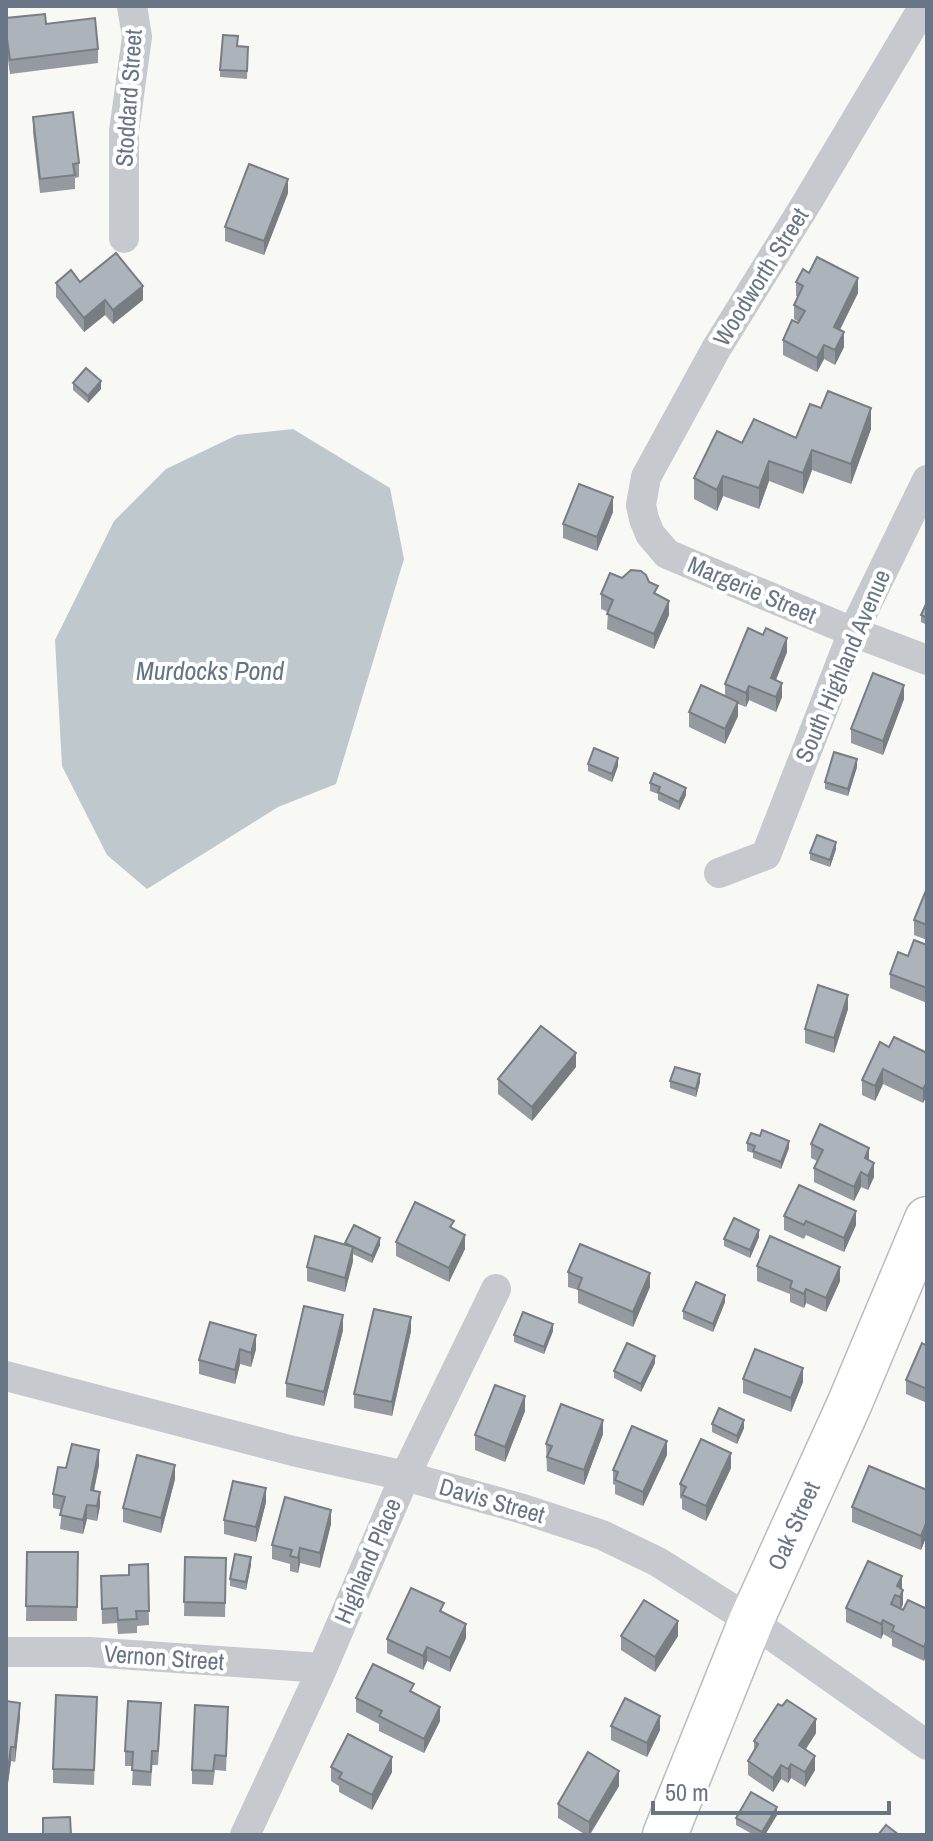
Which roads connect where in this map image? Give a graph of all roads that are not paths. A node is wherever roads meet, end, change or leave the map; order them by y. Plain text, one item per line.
1 (132, 6) edge
2 (924, 6) edge
3 (124, 238) dead end
4 (927, 480) edge
5 (667, 554) joint
6 (853, 632) junction
7 (927, 660) edge
8 (719, 873) dead end
9 (927, 1219) edge
10 (496, 1289) dead end
11 (6, 1376) edge
12 (405, 1476) junction
13 (751, 1621) junction
14 (6, 1652) edge
15 (322, 1668) junction
16 (927, 1745) edge
17 (245, 1835) edge
18 (665, 1835) edge

1 - 3 street, Stoddard Street
2 - 5 street, Woodworth Street
4 - 6 street, South Highland Avenue
5 - 6 street, Margerie Street
6 - 7 street, Margerie Street
6 - 8 street, South Highland Avenue
9 - 13 main road, Oak Street
10 - 12 street, Highland Place
11 - 12 street, Davis Street
12 - 13 street, Davis Street
12 - 15 street, Highland Place
13 - 16 street, Davis Street
13 - 18 main road, Oak Street
14 - 15 street, Vernon Street
15 - 17 street, Highland Place

